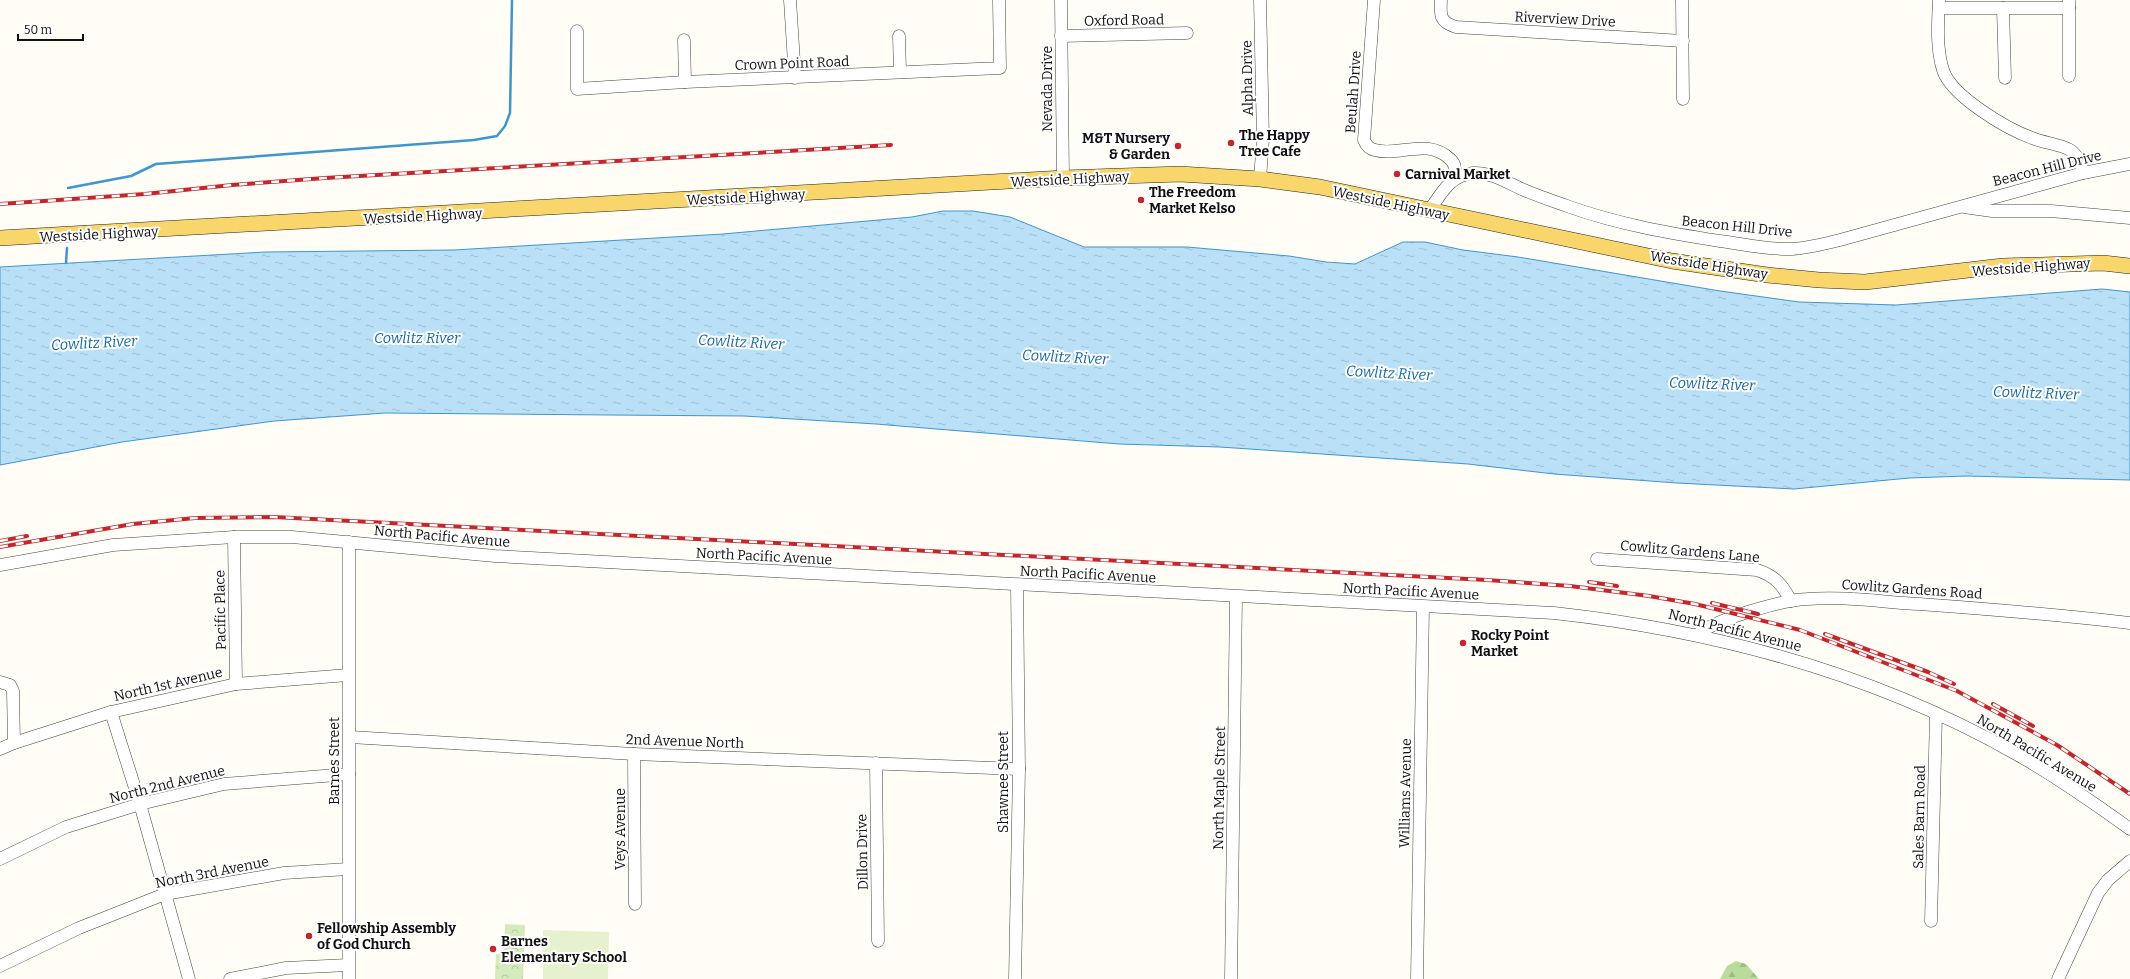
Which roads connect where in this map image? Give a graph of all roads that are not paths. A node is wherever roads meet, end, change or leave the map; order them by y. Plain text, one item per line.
1 (790, 0) edge
2 (999, 0) edge
3 (1061, 0) edge
4 (1260, 0) edge
5 (1374, 0) edge
6 (1441, 0) edge
7 (1682, 0) edge
8 (1939, 4) edge
9 (2069, 4) edge
10 (2003, 8) junction
11 (577, 31) dead end
12 (1187, 33) dead end
13 (899, 36) dead end
14 (1062, 36) junction
15 (684, 40) dead end
16 (1682, 41) junction
17 (900, 72) junction
18 (2069, 76) dead end
19 (795, 78) junction
20 (2005, 78) dead end
21 (685, 82) junction
22 (1683, 99) dead end
23 (2130, 164) edge
24 (2084, 173) junction
25 (1063, 178) junction
26 (1260, 180) junction
27 (1450, 182) junction
28 (1958, 206) junction
29 (1429, 211) junction
30 (2130, 218) edge
31 (0, 238) edge
32 (2130, 266) edge
33 (234, 537) junction
34 (349, 542) junction
35 (1597, 559) dead end
36 (0, 565) edge
37 (1017, 585) junction
38 (1236, 597) junction
39 (1791, 601) junction
40 (1423, 607) junction
41 (2130, 623) edge
42 (1698, 634) junction
43 (348, 675) junction
44 (0, 682) edge
45 (236, 684) junction
46 (111, 712) junction
47 (1936, 714) junction
48 (350, 737) junction
49 (14, 743) junction
50 (0, 749) edge
51 (634, 754) junction
52 (876, 763) junction
53 (1019, 769) junction
54 (350, 774) junction
55 (140, 804) junction
56 (2130, 829) edge
57 (0, 859) edge
58 (2130, 862) edge
59 (348, 869) junction
60 (165, 894) junction
61 (635, 904) dead end
62 (1931, 921) dead end
63 (878, 941) dead end
64 (348, 965) junction
65 (0, 966) edge
66 (189, 979) edge
67 (230, 979) edge
68 (349, 979) edge
69 (1015, 979) edge
70 (1231, 979) edge
71 (1418, 979) edge
72 (2058, 979) edge

1 - 19 street
2 - 17 street, Crown Point Road
3 - 14 street, Nevada Drive
4 - 26 street, Alpha Drive
5 - 27 street, Beulah Drive
6 - 16 street, Riverview Drive
7 - 16 street
8 - 10 street
8 - 24 street
9 - 10 street
9 - 18 street
10 - 20 street
11 - 21 street, Crown Point Road
12 - 14 street, Oxford Road
13 - 17 street
14 - 25 street, Nevada Drive
15 - 21 street
16 - 22 street
17 - 19 street, Crown Point Road
19 - 21 street, Crown Point Road
23 - 24 street, Beacon Hill Drive
24 - 28 street, Beacon Hill Drive
25 - 26 main road, Westside Highway
25 - 31 main road, Westside Highway
26 - 29 main road, Westside Highway
27 - 28 street, Beacon Hill Drive
27 - 29 street
28 - 30 street
29 - 32 main road, Westside Highway
33 - 34 street, North Pacific Avenue
33 - 36 street, North Pacific Avenue
33 - 45 street, Pacific Place
34 - 37 street, North Pacific Avenue
34 - 43 street, Barnes Street
35 - 39 street, Cowlitz Gardens Lane
37 - 38 street, North Pacific Avenue
37 - 53 street, Shawnee Street
38 - 40 street, North Pacific Avenue
38 - 70 street, North Maple Street
39 - 41 street, Cowlitz Gardens Road
39 - 42 street, Cowlitz Gardens Road
40 - 42 street, North Pacific Avenue
40 - 71 street, Williams Avenue
42 - 47 street, North Pacific Avenue
43 - 45 street, North 1st Avenue
43 - 48 street, Barnes Street
44 - 49 street
45 - 46 street, North 1st Avenue
46 - 49 street, North 1st Avenue
46 - 55 street
47 - 56 street, North Pacific Avenue
47 - 62 street, Sales Barn Road
48 - 51 street, 2nd Avenue North
48 - 54 street, Barnes Street
49 - 50 street, North 1st Avenue
51 - 52 street, 2nd Avenue North
51 - 61 street, Veys Avenue
52 - 53 street, 2nd Avenue North
52 - 63 street, Dillon Drive
53 - 69 street, Shawnee Street
54 - 55 street, North 2nd Avenue
54 - 59 street, Barnes Street
55 - 57 street, North 2nd Avenue
55 - 60 street
58 - 72 street
59 - 60 street, North 3rd Avenue
59 - 64 street, Barnes Street
60 - 65 street, North 3rd Avenue
60 - 66 street
64 - 67 street
64 - 68 street, Barnes Street

